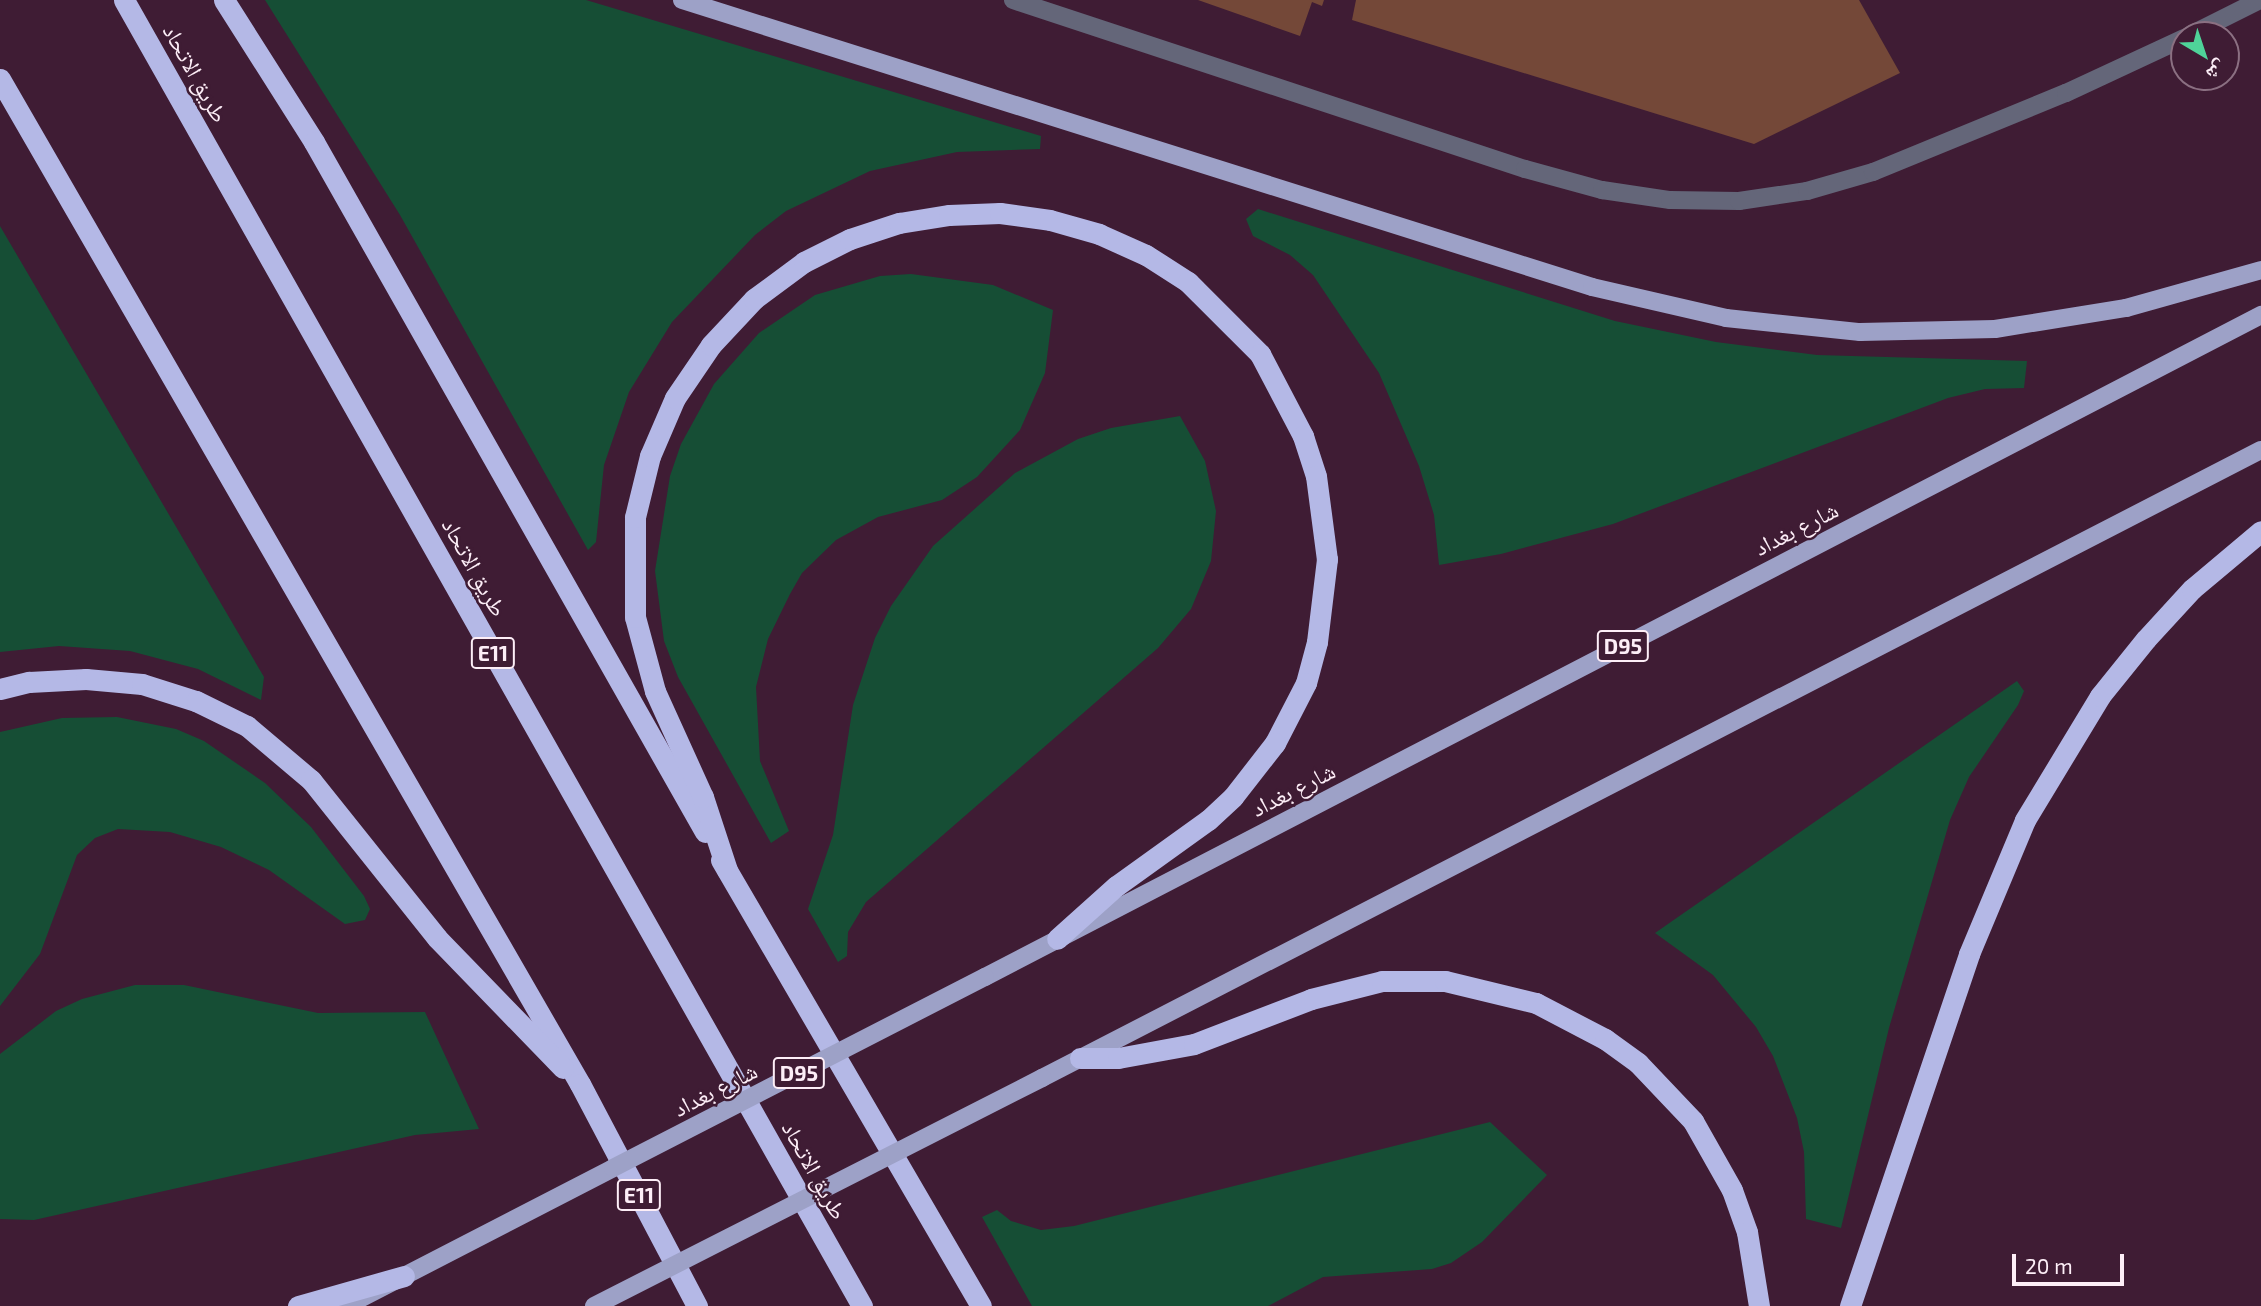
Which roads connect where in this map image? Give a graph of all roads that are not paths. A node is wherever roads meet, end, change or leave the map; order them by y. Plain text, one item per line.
1 (124, 0) edge
2 (224, 0) edge
3 (682, 0) edge
4 (1013, 0) edge
5 (2260, 0) edge
6 (2218, 21) edge
7 (2170, 45) edge
8 (0, 79) edge
9 (2261, 270) edge
10 (2261, 315) edge
11 (2261, 450) edge
12 (2261, 531) edge
13 (0, 689) edge
14 (727, 870) junction
15 (1057, 939) junction
16 (1080, 1058) junction
17 (580, 1084) junction
18 (404, 1276) junction
19 (298, 1306) edge
20 (346, 1306) edge
21 (594, 1306) edge
22 (697, 1306) edge
23 (862, 1306) edge
24 (981, 1306) edge
25 (1759, 1306) edge
26 (1850, 1306) edge

1 - 23 highway, طريق الاتحاد / E11
2 - 14 highway
3 - 9 main road
4 - 7 street
5 - 6 street
8 - 17 highway, E11
10 - 15 main road, شارع بغداد / D95
11 - 16 main road
12 - 26 highway
13 - 17 highway
14 - 15 highway
14 - 24 highway
15 - 18 main road, شارع بغداد / D95, bridge
16 - 21 main road, bridge
16 - 25 highway
17 - 22 highway, E11
18 - 19 highway
18 - 20 main road, شارع بغداد / D95

